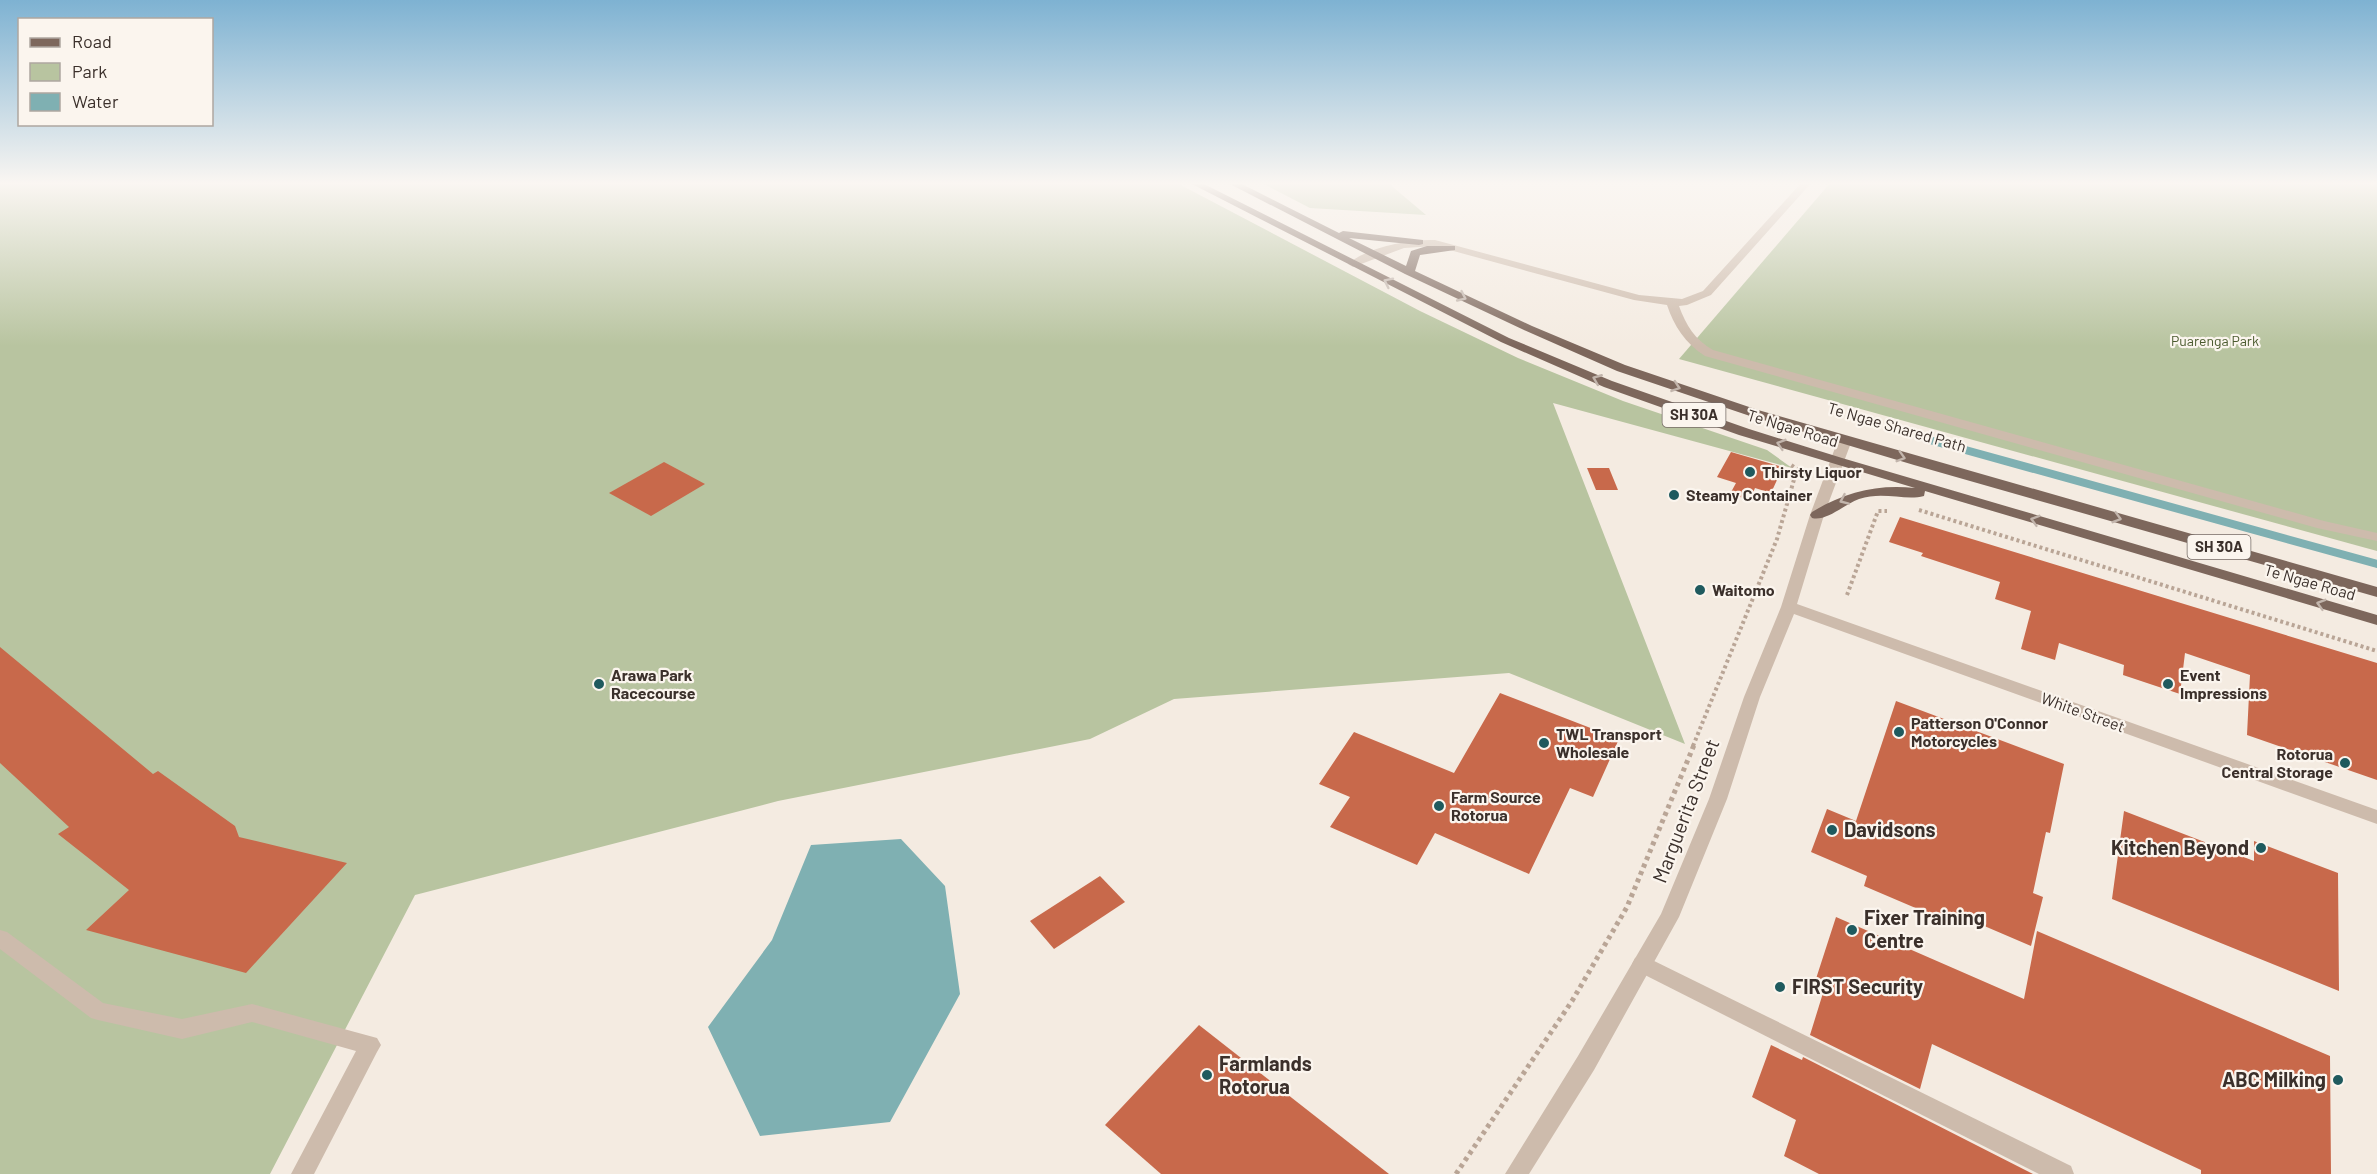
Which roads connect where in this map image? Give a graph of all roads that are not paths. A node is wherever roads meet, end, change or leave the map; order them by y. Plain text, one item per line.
1 (1300, 237) edge
2 (1339, 237) edge
3 (1376, 237) edge
4 (1758, 237) edge
5 (1419, 242) junction
6 (1451, 248) junction
7 (1374, 255) junction
8 (1353, 264) junction
9 (1409, 272) junction
10 (1672, 303) junction
11 (1845, 440) junction
12 (1837, 461) junction
13 (1963, 499) junction
14 (1817, 515) junction
15 (2377, 537) edge
16 (2377, 592) edge
17 (1789, 607) junction
18 (2377, 620) edge
19 (2377, 817) edge
20 (0, 938) edge
21 (1642, 964) junction
22 (302, 1174) edge
23 (1516, 1174) edge
24 (2063, 1174) edge

1 - 8 main road, Te Ngae Road / SH 30A
2 - 7 main road, Te Ngae Road / SH 30A
3 - 5 main road
4 - 10 street
5 - 6 street
5 - 7 street
6 - 9 main road
6 - 10 street
7 - 8 street
7 - 9 main road, Te Ngae Road / SH 30A
12 -> 8 main road, Te Ngae Road / SH 30A
9 -> 11 main road, Te Ngae Road / SH 30A
10 - 15 street
11 - 12 street, Marguerita Street
11 -> 16 main road, Te Ngae Road / SH 30A
12 - 13 main road, Te Ngae Road / SH 30A
12 - 14 street, Marguerita Street
13 -> 14 main road
18 -> 13 main road, Te Ngae Road / SH 30A
14 - 17 street, Marguerita Street
17 - 19 street, White Street
17 - 21 street, Marguerita Street
20 - 22 street
21 - 23 street, Marguerita Street
21 - 24 street

